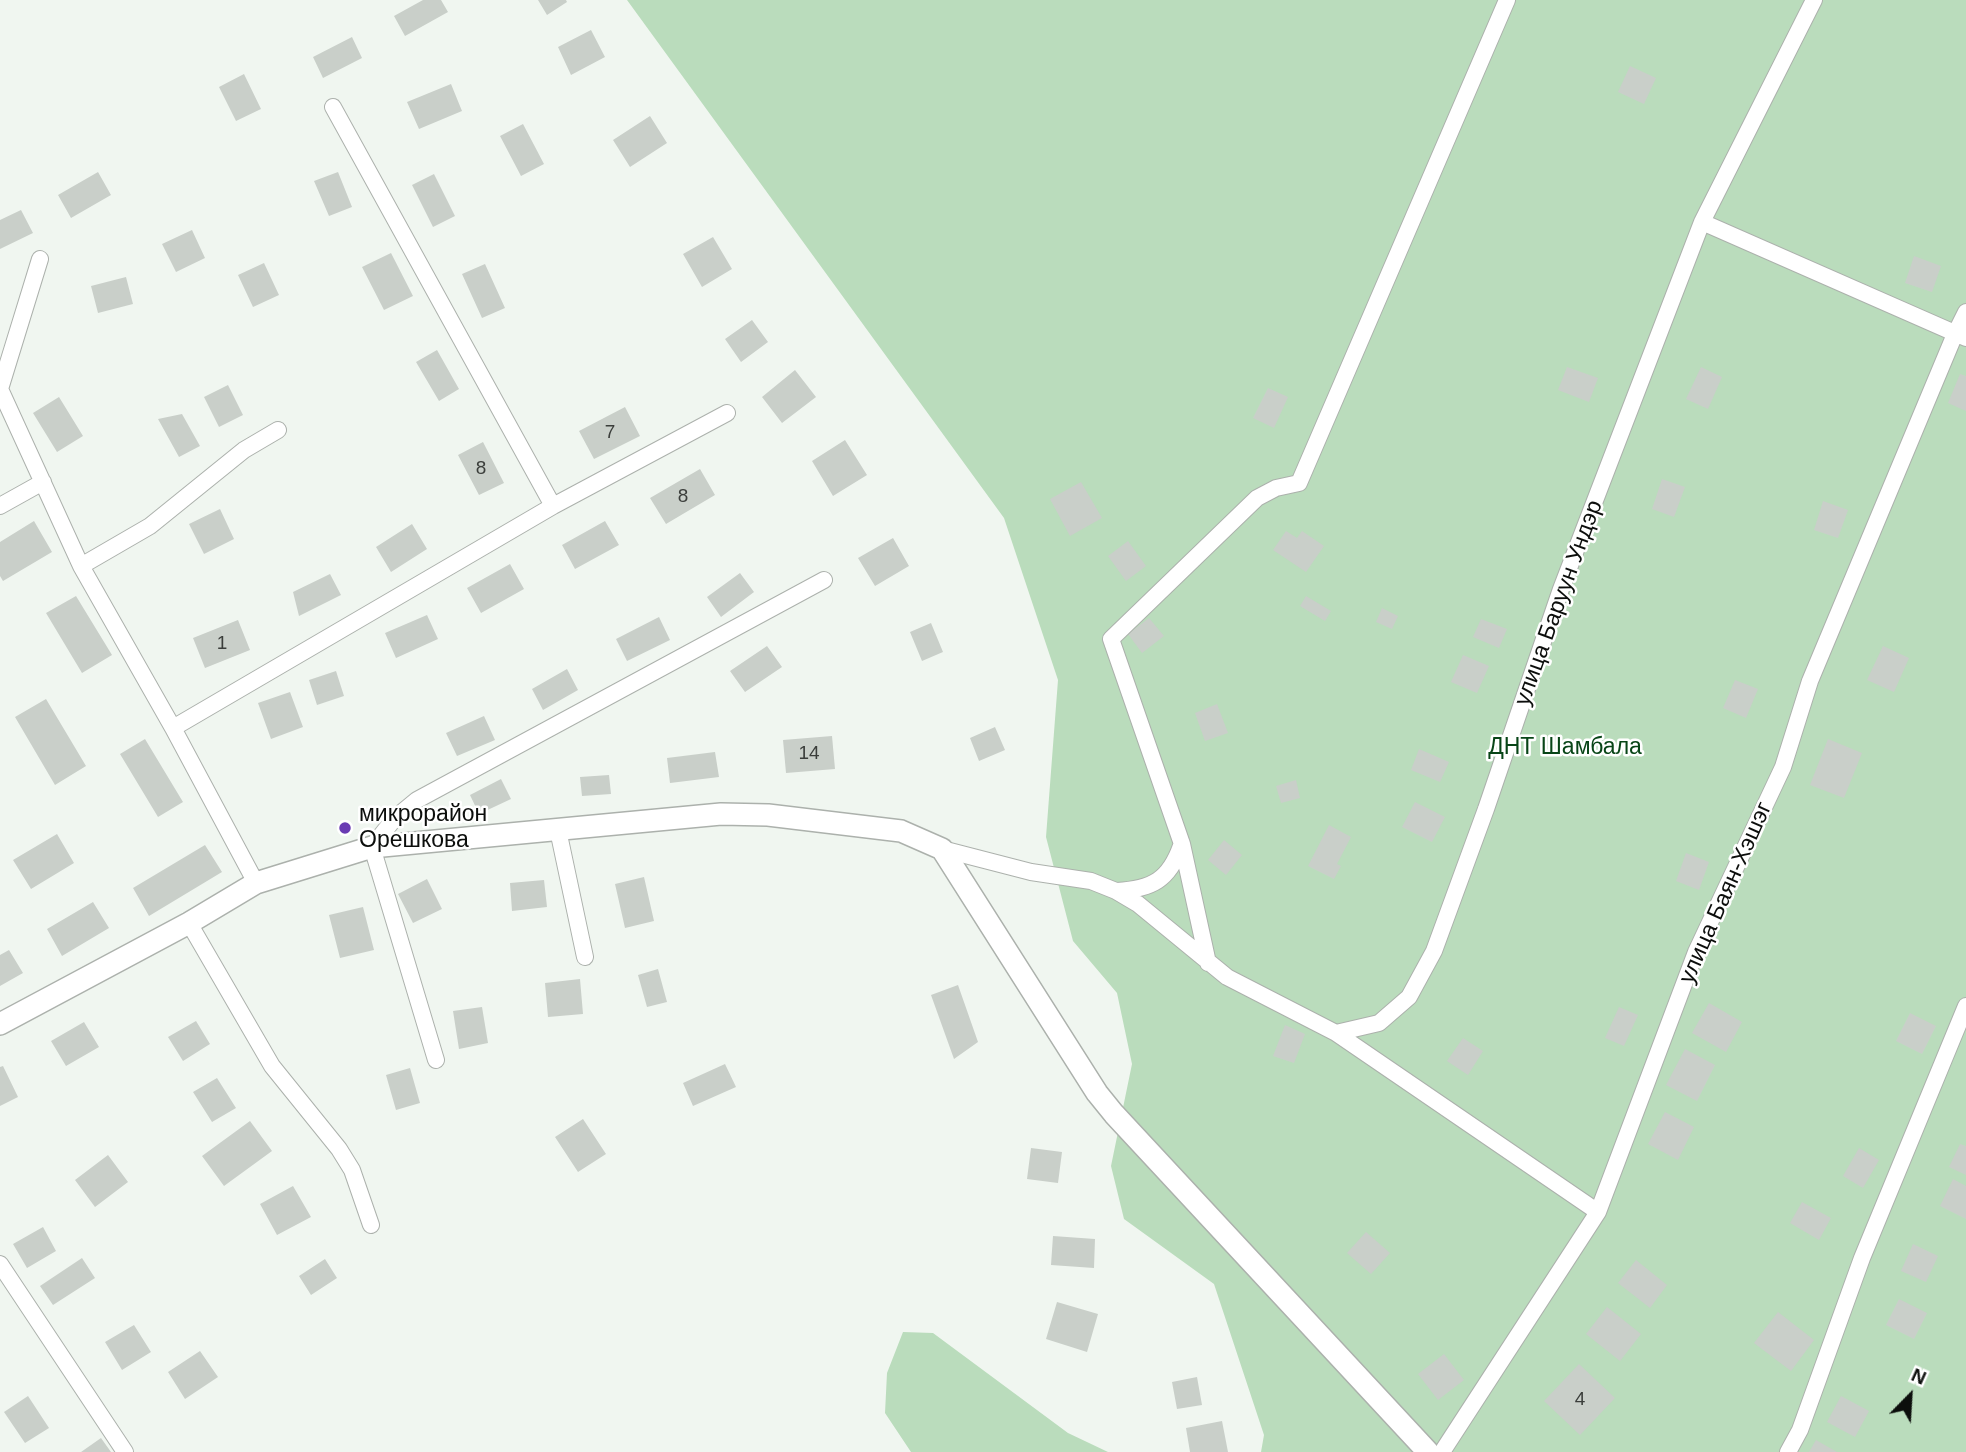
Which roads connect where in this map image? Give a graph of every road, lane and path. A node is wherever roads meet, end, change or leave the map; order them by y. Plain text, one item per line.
1 (1507, 0) edge
2 (1814, 0) edge
3 (333, 107) dead end
4 (1702, 222) junction
5 (40, 259) dead end
6 (1966, 313) edge
7 (1960, 336) edge
8 (0, 389) edge
9 (727, 412) dead end
10 (278, 430) dead end
11 (43, 482) junction
12 (0, 506) edge
13 (553, 506) junction
14 (80, 566) junction
15 (824, 580) dead end
16 (173, 728) junction
17 (558, 830) junction
18 (1182, 844) junction
19 (372, 847) junction
20 (942, 849) junction
21 (256, 883) junction
22 (1116, 891) junction
23 (189, 923) junction
24 (585, 957) dead end
25 (1208, 963) junction
26 (1966, 1006) edge
27 (0, 1024) edge
28 (1336, 1033) junction
29 (436, 1060) dead end
30 (1598, 1212) junction
31 (371, 1225) dead end
32 (0, 1264) edge
33 (125, 1452) edge
34 (1428, 1452) edge
35 (1443, 1452) edge
36 (1788, 1452) edge

1 - 18 street
2 - 4 street, улица Баруун Ундэр
3 - 13 street
4 - 7 street
4 - 28 street, улица Баруун Ундэр
5 - 8 street
6 - 7 street, улица Баян-Хэшэг
7 - 30 street, улица Баян-Хэшэг
8 - 11 street
9 - 13 street
10 - 14 street
11 - 12 street
11 - 14 street
13 - 16 street
14 - 16 street
15 - 19 street
16 - 21 street
17 - 19 street
17 - 20 street
17 - 24 street
18 - 22 street
18 - 25 street
19 - 21 street
19 - 29 street
20 - 22 street
20 - 34 street
21 - 23 street
22 - 25 street
23 - 27 street
23 - 31 street
25 - 28 street
26 - 36 street
28 - 30 street
30 - 35 street, улица Баян-Хэшэг
32 - 33 street

